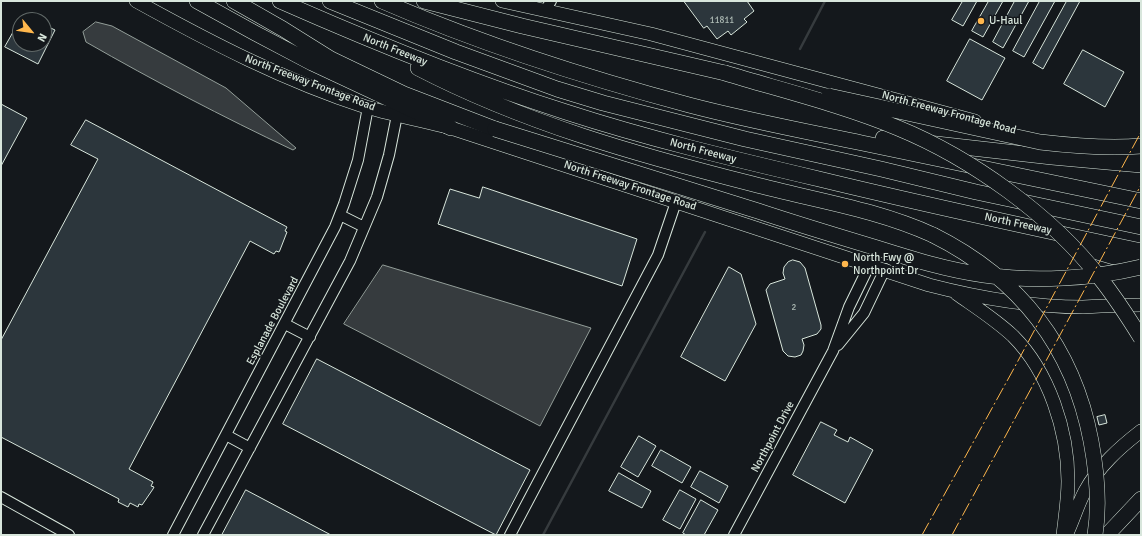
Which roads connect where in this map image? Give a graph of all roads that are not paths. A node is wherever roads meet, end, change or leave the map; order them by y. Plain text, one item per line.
1 (136, 1) edge
2 (197, 1) edge
3 (234, 1) edge
4 (280, 1) edge
5 (330, 1) edge
6 (382, 1) edge
7 (424, 1) edge
8 (502, 1) edge
9 (548, 6) edge
10 (327, 22) junction
11 (725, 73) junction
12 (368, 107) junction
13 (397, 115) junction
14 (451, 128) junction
15 (793, 128) junction
16 (1141, 146) edge
17 (1141, 159) edge
18 (1141, 165) edge
19 (1141, 201) edge
20 (676, 202) junction
21 (340, 215) junction
22 (982, 216) junction
23 (364, 227) junction
24 (1141, 227) edge
25 (1141, 250) edge
26 (870, 264) junction
27 (1141, 266) edge
28 (885, 269) junction
29 (953, 291) junction
30 (1141, 304) edge
31 (285, 324) junction
32 (310, 337) junction
33 (1141, 338) edge
34 (833, 351) junction
35 (1141, 431) edge
36 (226, 435) junction
37 (250, 448) junction
38 (1, 497) edge
39 (1141, 499) edge
40 (69, 535) edge
41 (173, 535) edge
42 (203, 535) edge
43 (510, 535) edge
44 (734, 535) edge
45 (1063, 535) edge
46 (1066, 535) edge
47 (1095, 535) edge
48 (1107, 535) edge

1 - 12 main road, North Freeway Frontage Road
2 - 14 highway
3 - 27 highway, bridge
4 - 10 highway, North Freeway
5 - 24 highway, North Freeway
6 - 15 highway
7 - 11 highway
8 - 9 main road, North Freeway Frontage Road
9 - 17 main road, North Freeway Frontage Road
10 - 22 highway, North Freeway
10 - 47 highway, bridge
11 - 16 highway, bridge
11 - 33 highway, bridge
12 - 13 main road, North Freeway Frontage Road
12 - 21 street, Esplanade Boulevard
13 - 14 main road, North Freeway Frontage Road
13 - 23 street
14 - 20 main road, North Freeway Frontage Road
15 - 18 highway
15 - 19 highway
20 - 26 main road, North Freeway Frontage Road
20 - 43 street
21 - 23 street
21 - 31 street, Esplanade Boulevard
22 - 25 highway, North Freeway
22 - 27 highway
23 - 32 street
26 - 28 main road, North Freeway Frontage Road
26 - 34 street, Northpoint Drive
28 - 29 main road, North Freeway Frontage Road
28 - 34 street, Northpoint Drive
29 - 30 main road, North Freeway Frontage Road
29 - 45 main road
31 - 32 street
31 - 36 street, Esplanade Boulevard
32 - 37 street
34 - 44 street, Northpoint Drive
35 - 46 main road
36 - 37 street
36 - 41 street, Esplanade Boulevard
37 - 42 street
38 - 40 street
39 - 48 highway

